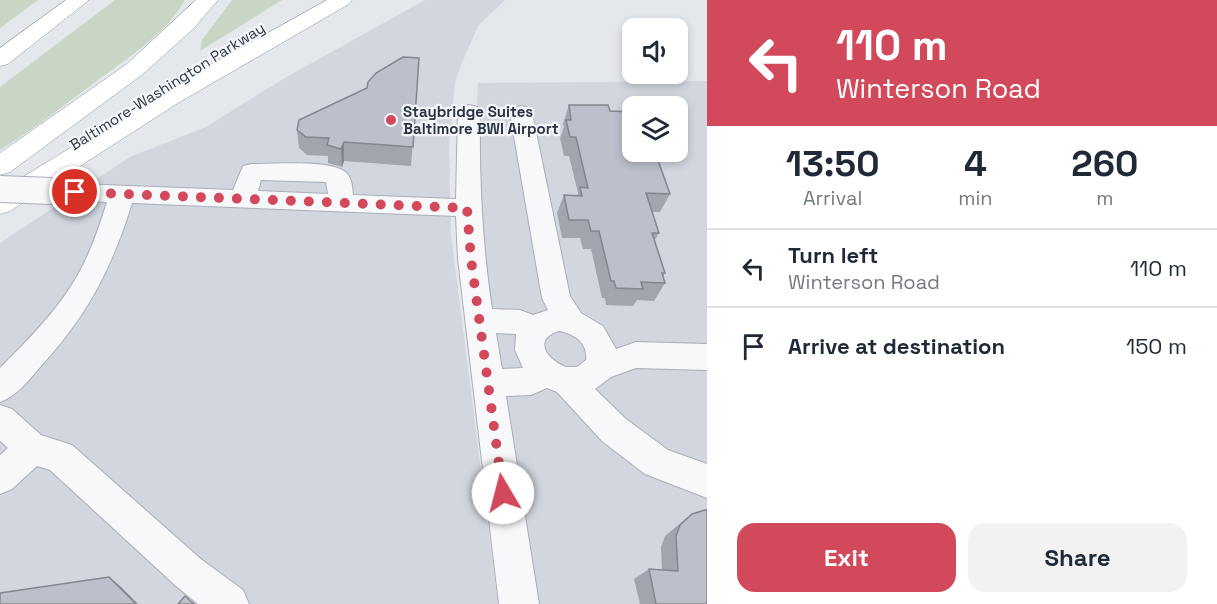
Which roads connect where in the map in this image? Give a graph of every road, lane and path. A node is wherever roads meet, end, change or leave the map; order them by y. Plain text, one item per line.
1 (59, 0) edge
2 (79, 0) edge
3 (208, 0) edge
4 (304, 0) edge
5 (342, 0) edge
6 (0, 49) edge
7 (0, 59) edge
8 (469, 111) dead end
9 (521, 113) dead end
10 (0, 166) edge
11 (0, 190) edge
12 (122, 194) junction
13 (243, 199) junction
14 (342, 203) junction
15 (0, 204) edge
16 (467, 208) junction
17 (479, 320) junction
18 (561, 321) junction
19 (636, 355) junction
20 (707, 357) edge
21 (577, 374) junction
22 (487, 383) junction
23 (0, 388) edge
24 (0, 420) edge
25 (32, 449) junction
26 (0, 477) edge
27 (707, 481) edge
28 (229, 604) edge
29 (519, 604) edge

1 - 6 highway
2 - 7 highway
3 - 10 highway
4 - 11 highway, Baltimore-Washington Parkway
5 - 15 highway
8 - 16 street
9 - 18 street
11 - 12 street, bridge
12 - 13 street
12 - 23 street
13 - 14 street
13 - 14 street
14 - 16 street
16 - 17 street
17 - 18 street
17 - 22 street
18 - 19 street
18 - 21 street
18 - 21 street
19 - 20 street
19 - 21 street
21 - 22 street
21 - 27 street
22 - 29 street
24 - 25 street
25 - 26 street
25 - 28 street

